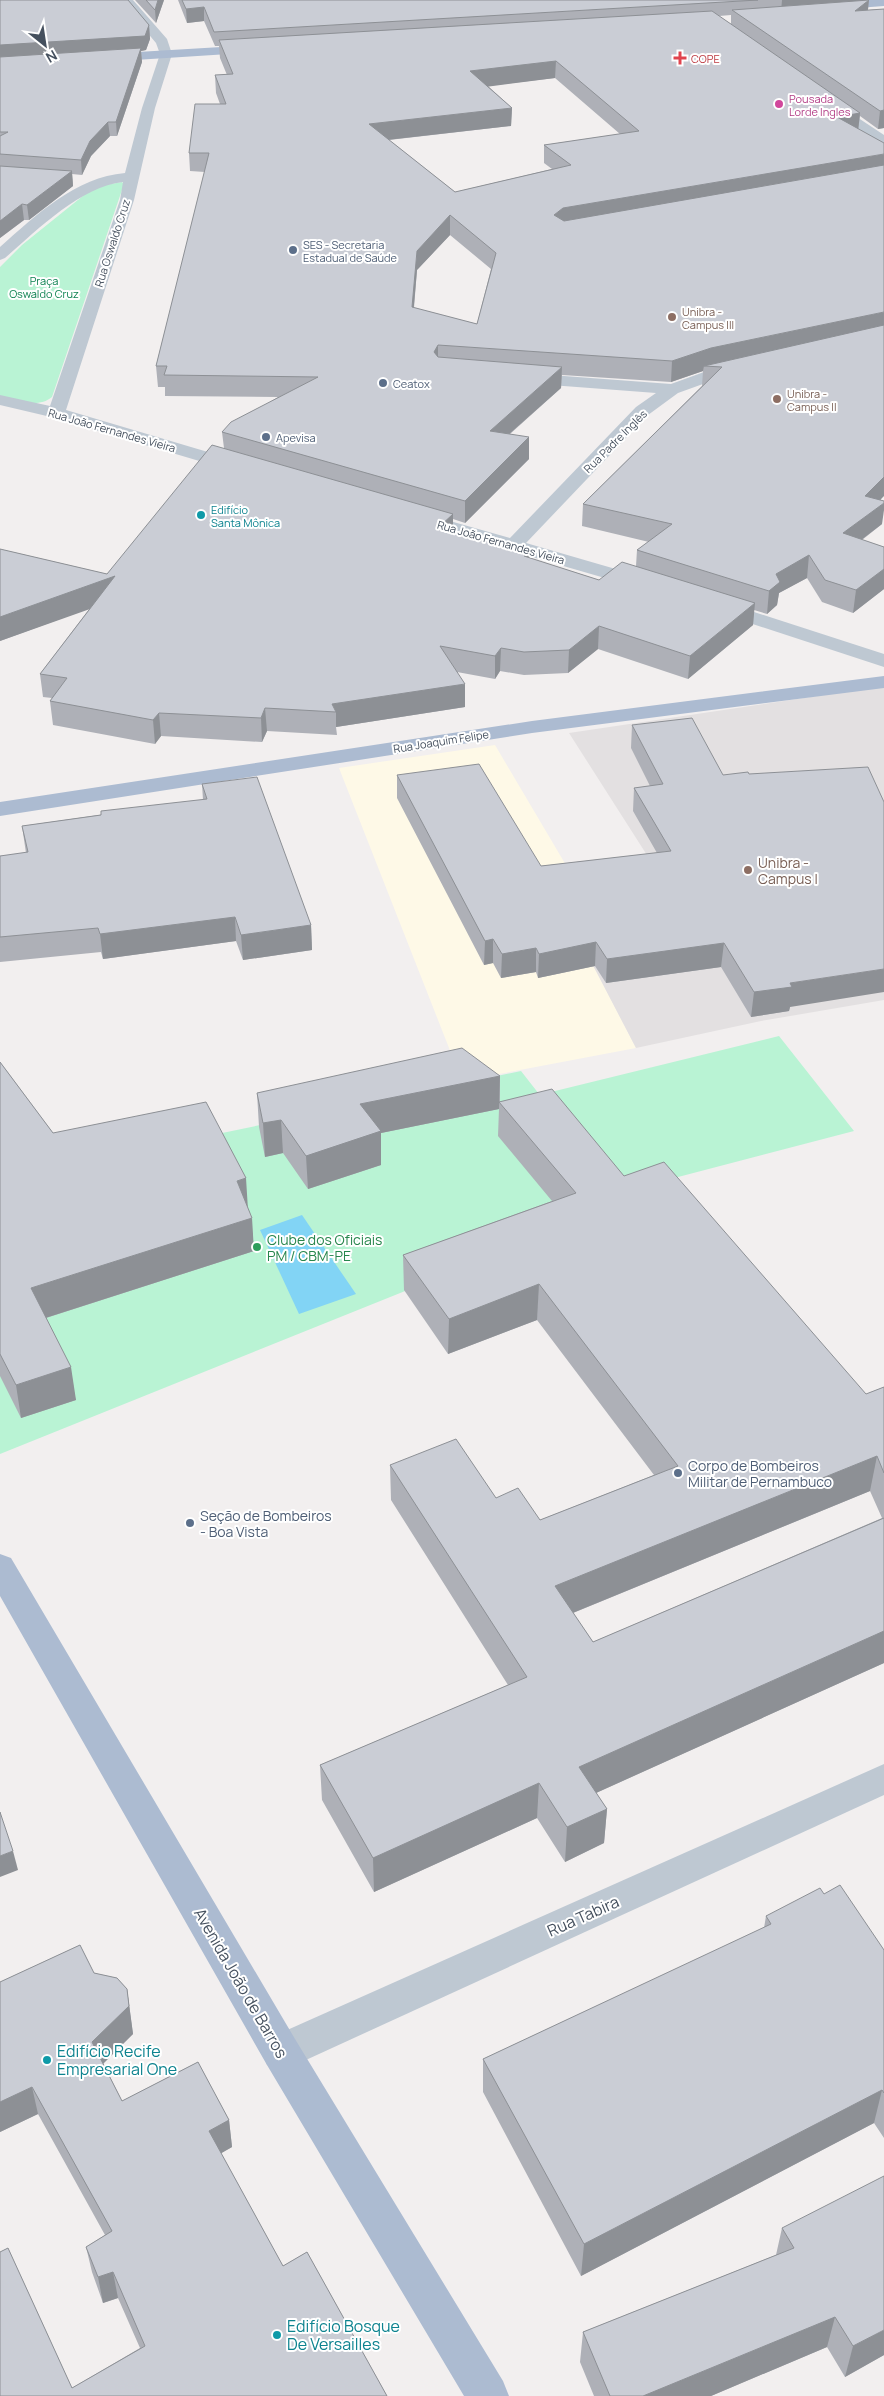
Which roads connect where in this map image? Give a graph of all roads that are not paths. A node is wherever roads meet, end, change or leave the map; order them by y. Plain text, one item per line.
1 (126, 0) edge
2 (884, 2) edge
3 (884, 10) edge
4 (267, 45) edge
5 (164, 48) junction
6 (94, 55) edge
7 (820, 97) edge
8 (884, 141) edge
9 (131, 176) junction
10 (70, 180) edge
11 (99, 182) junction
12 (0, 255) edge
13 (757, 365) edge
14 (503, 376) edge
15 (672, 390) junction
16 (0, 400) edge
17 (56, 413) junction
18 (261, 473) edge
19 (401, 513) edge
20 (514, 545) junction
21 (661, 588) edge
22 (698, 599) edge
23 (884, 661) edge
24 (884, 682) edge
25 (0, 809) edge
26 (0, 1567) edge
27 (884, 1779) edge
28 (282, 2052) junction
29 (488, 2396) edge

1 - 5 street
2 - 3 main road
4 - 5 main road
5 - 6 main road
5 - 9 street, Rua Oswaldo Cruz
7 - 8 street
9 - 11 street
9 - 17 street, Rua Oswaldo Cruz
10 - 11 street
11 - 12 street
13 - 15 street, Rua Padre Inglês
14 - 15 street
15 - 20 street, Rua Padre Inglês
16 - 17 street, Rua João Fernandes Vieira
17 - 18 street, Rua João Fernandes Vieira
19 - 20 street, Rua João Fernandes Vieira
20 - 21 street, Rua João Fernandes Vieira
22 - 23 street
24 - 25 main road, Rua Joaquim Felipe
26 - 28 main road, Avenida João de Barros
27 - 28 street, Rua Tabira
28 - 29 main road, Avenida João de Barros

